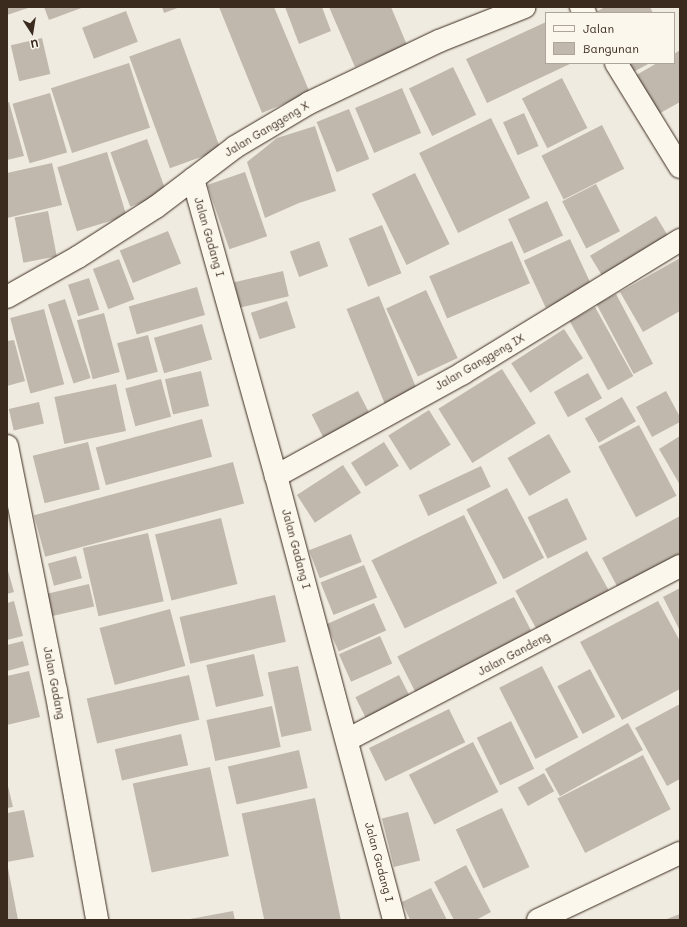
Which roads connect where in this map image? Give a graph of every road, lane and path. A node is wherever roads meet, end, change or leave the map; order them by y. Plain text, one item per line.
1 (525, 7) edge
2 (617, 64) edge
3 (680, 167) edge
4 (193, 179) junction
5 (680, 240) edge
6 (7, 297) edge
7 (8, 460) edge
8 (276, 476) junction
9 (680, 566) edge
10 (347, 740) junction
11 (680, 853) edge
12 (98, 920) edge
13 (394, 920) edge
14 (538, 920) edge

1 - 4 street, Jalan Ganggeng X
2 - 3 street
4 - 6 street, Jalan Ganggeng X
4 - 8 street, Jalan Gadang I
5 - 8 street, Jalan Ganggeng IX
7 - 12 street, Jalan Gadang
8 - 10 street, Jalan Gadang I
9 - 10 street, Jalan Gandeng
10 - 13 street, Jalan Gadang I
11 - 14 street

